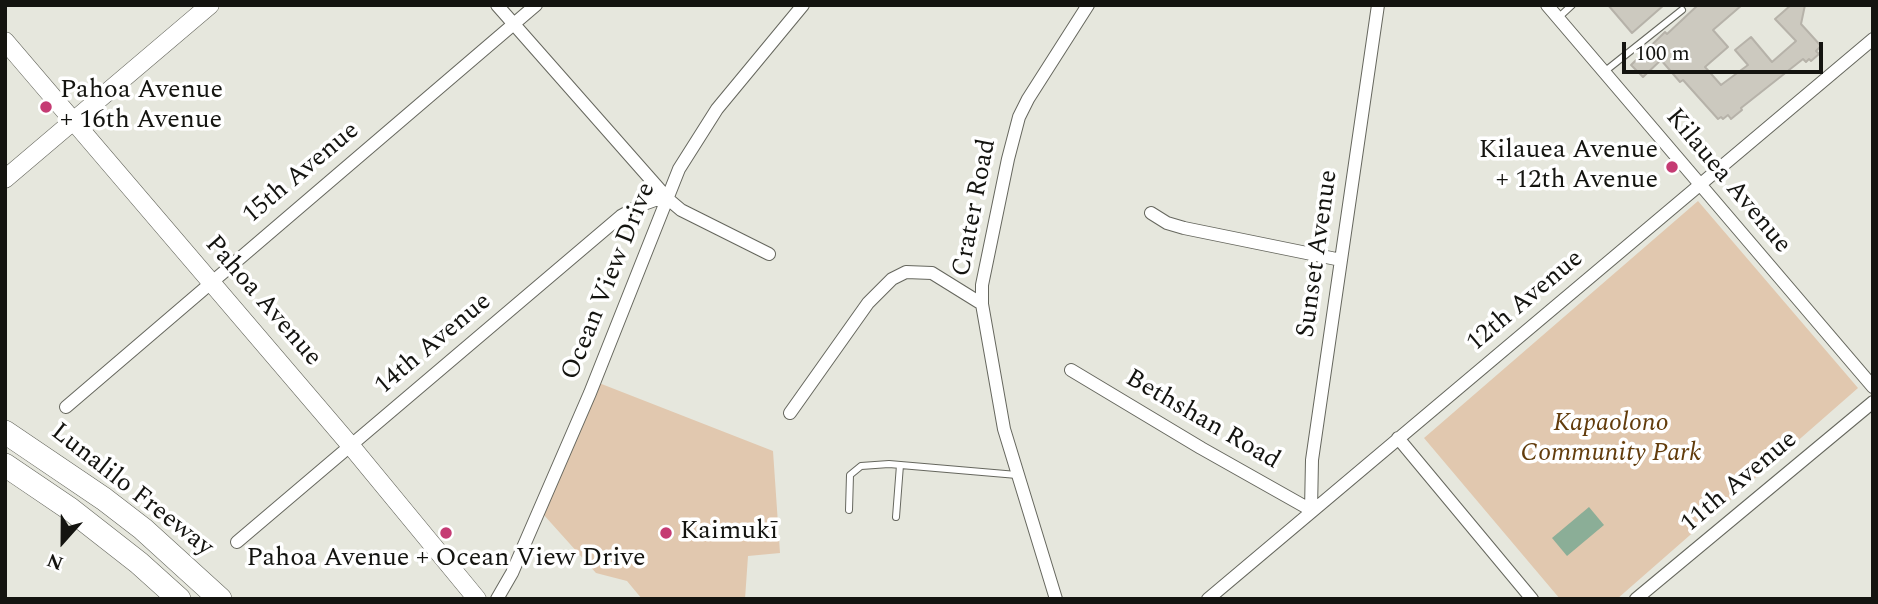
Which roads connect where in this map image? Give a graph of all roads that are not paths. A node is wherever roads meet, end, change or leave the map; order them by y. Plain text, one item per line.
1 (210, 5) edge
2 (497, 5) edge
3 (536, 5) edge
4 (803, 5) edge
5 (1088, 5) edge
6 (1378, 5) edge
7 (1547, 5) edge
8 (1572, 5) edge
9 (1682, 10) dead end
10 (1558, 18) junction
11 (514, 24) junction
12 (1873, 39) edge
13 (5, 41) edge
14 (1604, 72) junction
15 (73, 122) junction
16 (5, 180) edge
17 (1700, 186) junction
18 (668, 200) junction
19 (1151, 214) dead end
20 (769, 254) dead end
21 (1341, 260) junction
22 (211, 282) junction
23 (982, 304) junction
24 (1071, 370) dead end
25 (1873, 387) edge
26 (1873, 402) edge
27 (66, 407) dead end
28 (790, 413) dead end
29 (5, 432) edge
30 (1398, 439) junction
31 (351, 446) junction
32 (5, 465) edge
33 (900, 465) junction
34 (1017, 475) junction
35 (849, 510) dead end
36 (1311, 510) junction
37 (896, 517) dead end
38 (237, 542) dead end
39 (179, 599) edge
40 (220, 599) edge
41 (477, 599) edge
42 (498, 599) edge
43 (1056, 599) edge
44 (1208, 599) edge
45 (1532, 599) edge
46 (1636, 599) edge

1 - 15 street
2 - 11 street
3 - 11 street, 15th Avenue
4 - 18 street, Ocean View Drive
5 - 23 street, Crater Road
6 - 21 street, Sunset Avenue
7 - 10 street, Kilauea Avenue
8 - 10 lane
9 - 14 lane
10 - 14 street, Kilauea Avenue
11 - 18 street
11 - 22 street, 15th Avenue
12 - 17 street, 12th Avenue
13 - 15 street, Pahoa Avenue
14 - 17 street, Kilauea Avenue
15 - 16 street
15 - 22 street, Pahoa Avenue
17 - 25 street, Kilauea Avenue
17 - 30 street, 12th Avenue
18 - 20 street
18 - 31 street, 14th Avenue
18 - 42 street, Ocean View Drive
19 - 21 street
21 - 36 street, Sunset Avenue
22 - 27 street, 15th Avenue
22 - 31 street, Pahoa Avenue
23 - 28 street
23 - 34 street, Crater Road
24 - 36 street, Bethshan Road
26 - 46 street, 11th Avenue
29 - 40 highway, Lunalilo Freeway
30 - 36 street, 12th Avenue
30 - 45 street
31 - 38 street, 14th Avenue
31 - 41 street, Pahoa Avenue
32 - 39 highway, Lunalilo Freeway
33 - 34 lane
33 - 35 lane
33 - 37 lane
34 - 43 street, Crater Road
36 - 44 street, 12th Avenue

